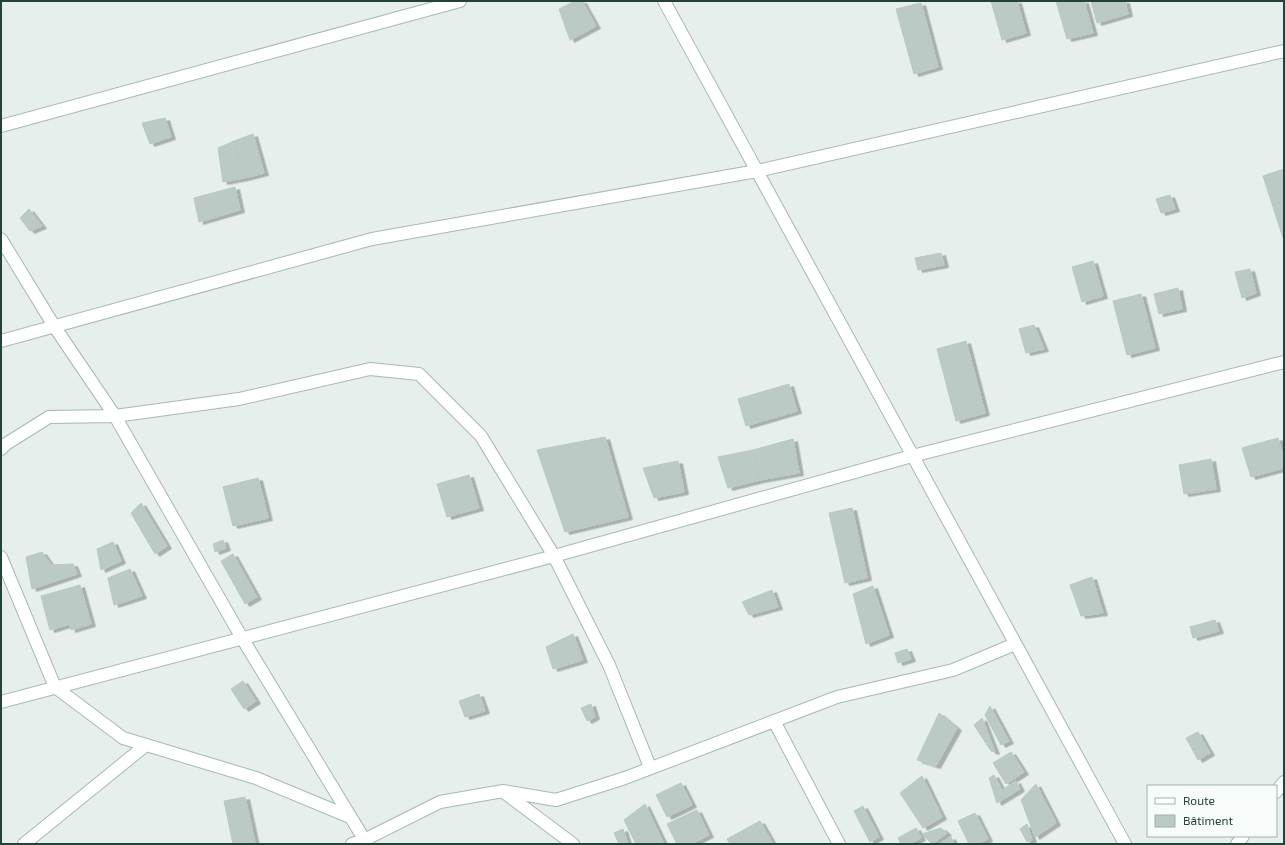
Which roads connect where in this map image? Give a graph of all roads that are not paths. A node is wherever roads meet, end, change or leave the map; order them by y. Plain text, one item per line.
1 (460, 1) edge
2 (664, 1) edge
3 (1284, 51) edge
4 (1, 126) edge
5 (757, 171) junction
6 (1, 239) edge
7 (54, 326) junction
8 (1, 341) edge
9 (1284, 362) edge
10 (115, 416) junction
11 (1, 449) edge
12 (912, 456) junction
13 (554, 556) junction
14 (1, 557) edge
15 (242, 638) junction
16 (1015, 644) junction
17 (55, 687) junction
18 (1, 702) edge
19 (774, 721) junction
20 (146, 745) junction
21 (650, 767) junction
22 (1284, 782) edge
23 (1277, 791) edge
24 (503, 792) junction
25 (350, 817) junction
26 (366, 842) edge
27 (24, 844) edge
28 (352, 844) edge
29 (573, 844) edge
30 (839, 844) edge
31 (1125, 844) edge

1 - 4 street
2 - 5 street
3 - 5 street
5 - 7 street
5 - 12 street
6 - 7 street
7 - 8 street
7 - 10 street
9 - 12 street
10 - 11 street
10 - 13 street
10 - 15 street
12 - 13 street
12 - 16 street
13 - 15 street
13 - 21 street
14 - 17 street
15 - 17 street
15 - 25 street
16 - 19 street
16 - 31 street
17 - 18 street
17 - 20 street
19 - 21 street
19 - 30 street
20 - 25 street
20 - 27 street
21 - 24 street
22 - 23 street
24 - 26 street
24 - 29 street
25 - 26 street
26 - 28 street

